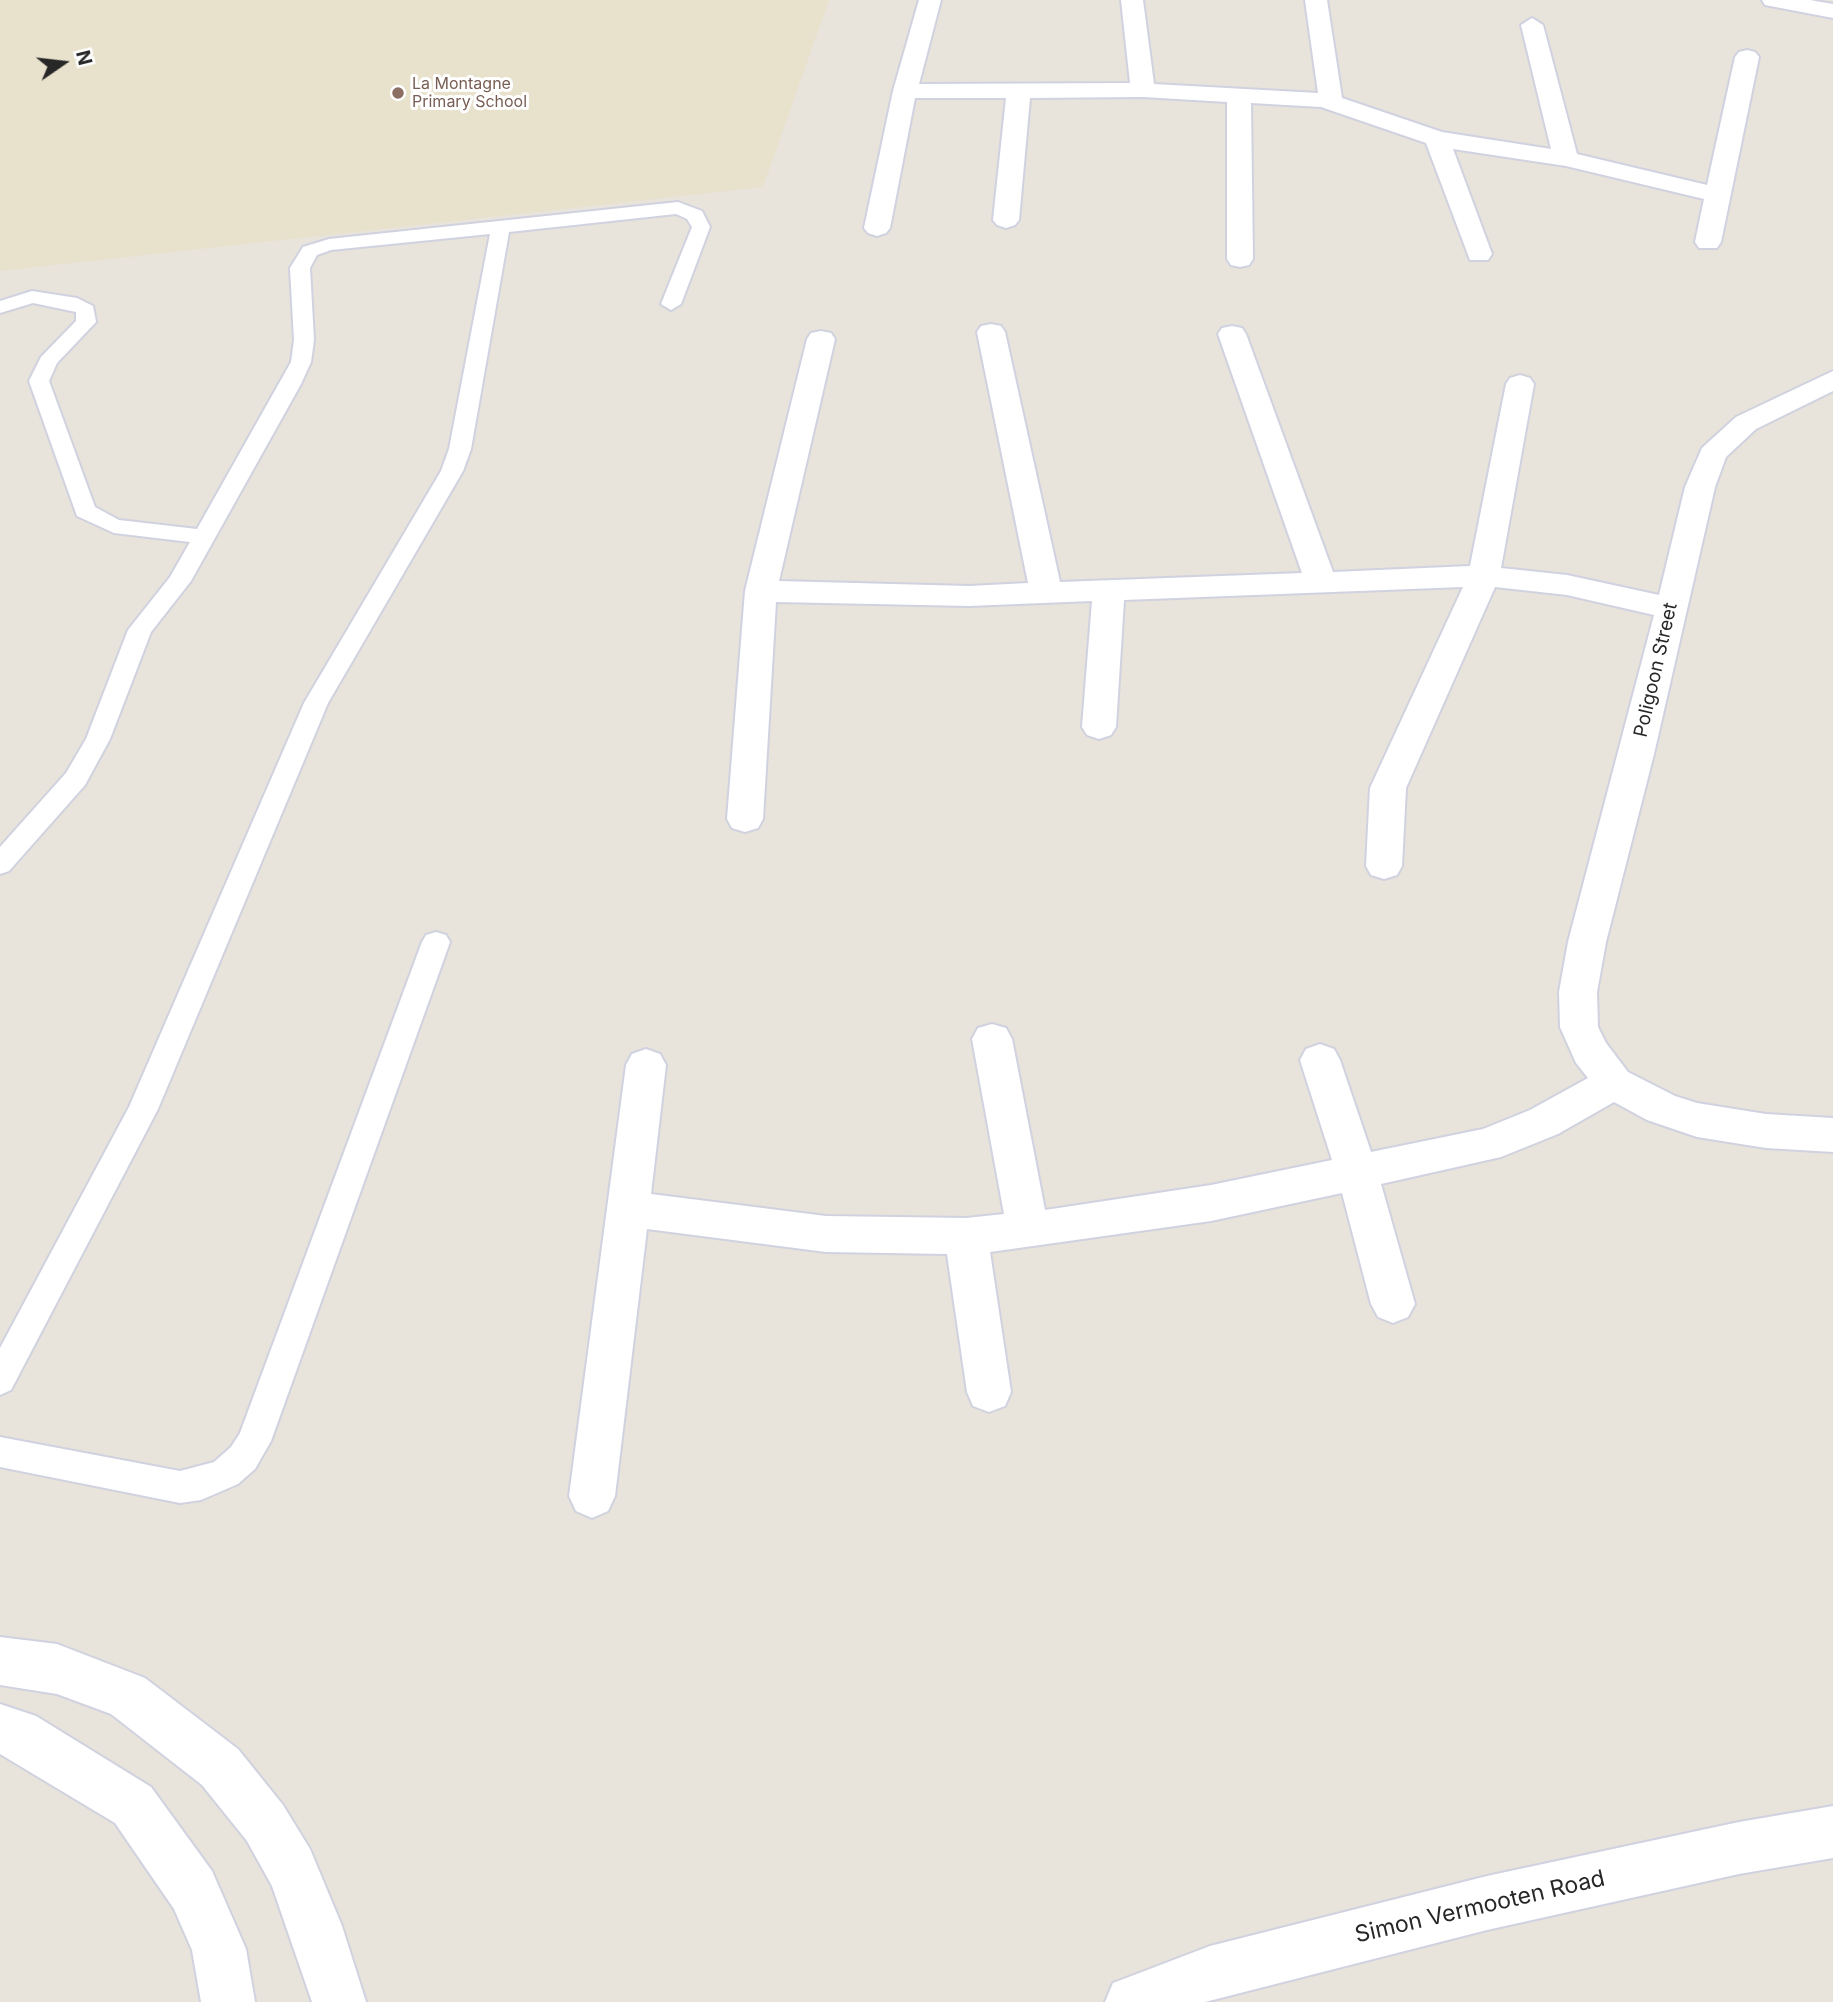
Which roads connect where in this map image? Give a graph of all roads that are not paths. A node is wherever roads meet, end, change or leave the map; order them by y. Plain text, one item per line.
1 (930, 0) edge
2 (1132, 0) edge
3 (1316, 0) edge
4 (1773, 0) edge
5 (1827, 7) edge
6 (1532, 25) dead end
7 (1747, 57) dead end
8 (1020, 89) junction
9 (1143, 90) junction
10 (905, 91) junction
11 (1239, 96) junction
12 (1331, 102) junction
13 (1437, 139) junction
14 (1566, 159) junction
15 (1718, 195) junction
16 (1006, 220) dead end
17 (501, 226) junction
18 (877, 228) dead end
19 (1708, 242) dead end
20 (1479, 254) dead end
21 (1240, 259) dead end
22 (671, 304) dead end
23 (0, 307) edge
24 (991, 331) dead end
25 (1232, 334) dead end
26 (821, 339) dead end
27 (1833, 380) edge
28 (1520, 384) dead end
29 (204, 537) junction
30 (1484, 576) junction
31 (1321, 583) junction
32 (1109, 590) junction
33 (761, 591) junction
34 (1046, 592) junction
35 (1670, 608) junction
36 (1099, 727) dead end
37 (745, 819) dead end
38 (0, 864) edge
39 (1384, 866) dead end
40 (436, 942) dead end
41 (992, 1039) dead end
42 (1320, 1060) dead end
43 (646, 1065) dead end
44 (1614, 1083) junction
45 (1833, 1135) edge
46 (1357, 1173) junction
47 (630, 1209) junction
48 (1028, 1230) junction
49 (967, 1236) junction
50 (1393, 1304) dead end
51 (0, 1380) edge
52 (989, 1392) dead end
53 (0, 1452) edge
54 (592, 1496) dead end
55 (0, 1661) edge
56 (0, 1729) edge
57 (1833, 1832) edge
58 (228, 2002) edge
59 (340, 2002) edge
60 (1132, 2002) edge

1 - 10 street
2 - 9 street
3 - 12 street
4 - 5 street
6 - 14 street
7 - 15 street
8 - 9 street
8 - 10 street
8 - 16 street
9 - 11 street
10 - 18 street
11 - 12 street
11 - 21 street
12 - 13 street
13 - 14 street
13 - 20 street
14 - 15 street
15 - 19 street
17 - 22 lane
17 - 29 lane
17 - 51 lane
23 - 29 lane
24 - 34 street
25 - 31 street
26 - 33 street
27 - 35 street, Poligoon Street
28 - 30 street
29 - 38 lane
30 - 31 street
30 - 35 street
30 - 39 street
31 - 32 street
32 - 34 street
32 - 36 street
33 - 34 street
33 - 37 street
35 - 44 street, Poligoon Street
40 - 53 lane
41 - 48 street
42 - 46 street
43 - 47 street
44 - 45 street
44 - 46 street
46 - 48 street
46 - 50 street
47 - 49 street
47 - 54 street
48 - 49 street
49 - 52 street
55 - 59 street
56 - 58 street
57 - 60 street, Simon Vermooten Road

